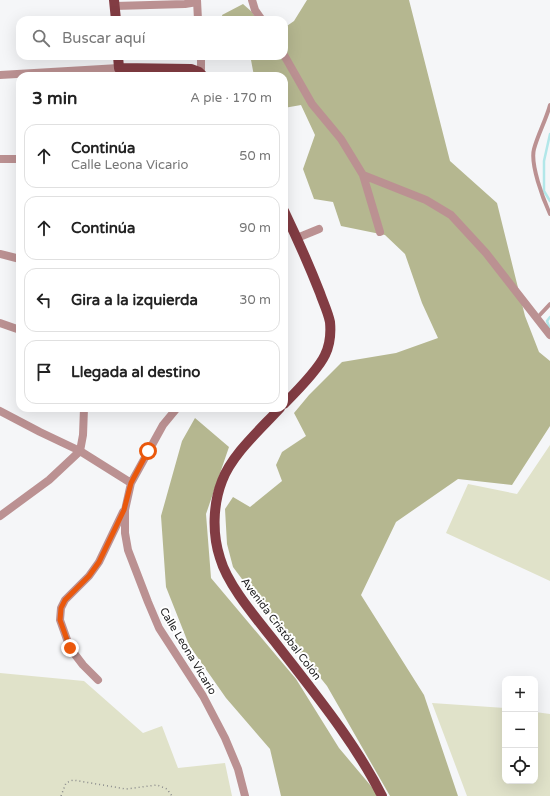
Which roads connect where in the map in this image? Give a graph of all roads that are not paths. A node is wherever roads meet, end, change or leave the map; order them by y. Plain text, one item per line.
1 (252, 0) edge
2 (198, 1) edge
3 (114, 3) edge
4 (116, 16) edge
5 (198, 16) edge
6 (259, 16) edge
7 (118, 60) edge
8 (201, 60) edge
9 (287, 60) edge
10 (119, 72) edge
11 (196, 72) edge
12 (202, 72) edge
13 (0, 75) edge
14 (16, 75) edge
15 (550, 106) edge
16 (0, 159) edge
17 (16, 159) edge
18 (363, 175) junction
19 (550, 214) edge
20 (288, 219) edge
21 (319, 229) dead end
22 (380, 232) dead end
23 (297, 238) junction
24 (0, 254) edge
25 (16, 258) edge
26 (550, 304) edge
27 (537, 318) junction
28 (0, 323) edge
29 (16, 329) edge
30 (550, 335) edge
31 (288, 400) edge
32 (0, 411) edge
33 (84, 412) edge
34 (174, 412) edge
35 (276, 412) edge
36 (80, 451) junction
37 (131, 483) junction
38 (124, 510) junction
39 (0, 516) edge
40 (98, 680) dead end
41 (245, 796) edge
42 (382, 796) edge

1 - 6 street
2 - 3 street
2 - 5 street
3 - 4 main road
7 - 10 main road
8 - 12 street
9 - 18 street
10 - 11 main road
13 - 14 street
15 - 19 lane
16 - 17 street
18 - 22 street
18 - 27 street
20 - 23 main road
21 - 23 street
23 - 31 main road
24 - 25 street
26 - 27 lane
27 - 30 street
28 - 29 street
32 - 36 street
33 - 36 street
34 - 37 street, Calle Leona Vicario
35 - 42 main road, Avenida Cristóbal Colón
36 - 37 street
36 - 39 street
37 - 38 street, Calle Leona Vicario
38 - 40 street
38 - 41 street, Calle Leona Vicario

